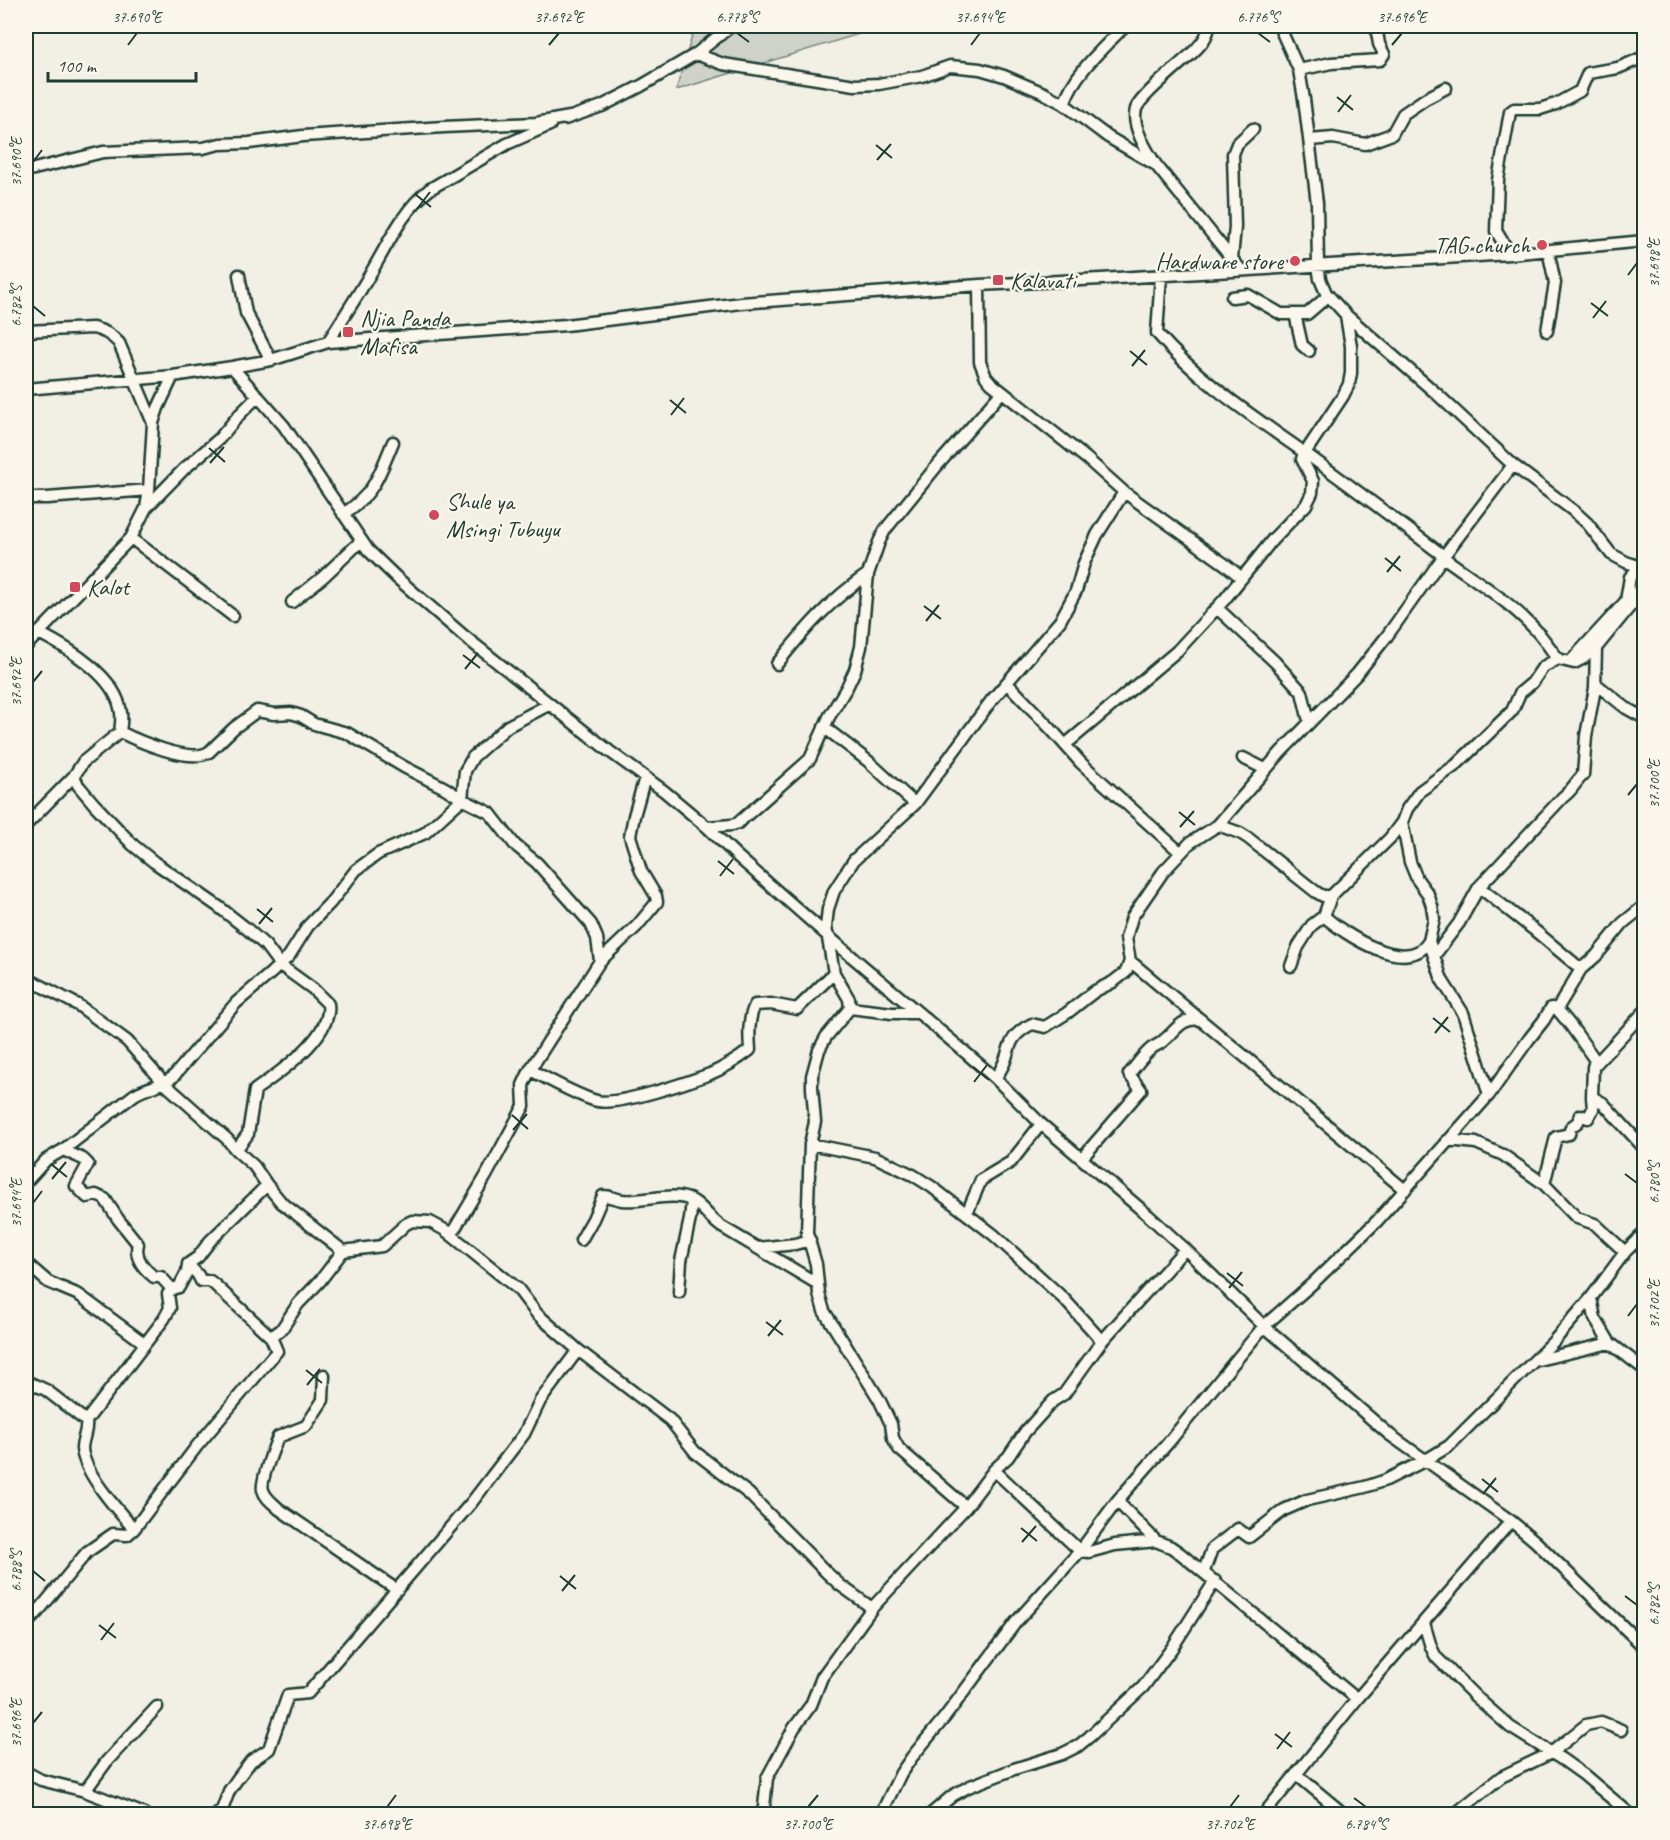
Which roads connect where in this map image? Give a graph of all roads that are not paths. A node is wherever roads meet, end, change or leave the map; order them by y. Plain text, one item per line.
1 (731, 26) edge
2 (1120, 26) edge
3 (1209, 26) edge
4 (1279, 26) edge
5 (1376, 26) edge
6 (696, 54) junction
7 (1644, 57) edge
8 (1299, 70) junction
9 (1446, 88) dead end
10 (1064, 104) junction
11 (570, 117) junction
12 (1253, 129) dead end
13 (1310, 140) junction
14 (1156, 165) junction
15 (26, 171) edge
16 (1644, 241) edge
17 (1548, 250) junction
18 (1510, 254) junction
19 (1232, 258) junction
20 (1318, 265) junction
21 (1241, 270) junction
22 (239, 275) dead end
23 (1161, 275) junction
24 (979, 285) junction
25 (1328, 296) junction
26 (1232, 297) dead end
27 (1295, 314) junction
28 (1346, 315) junction
29 (26, 331) edge
30 (1546, 331) dead end
31 (328, 342) junction
32 (1309, 351) dead end
33 (271, 360) junction
34 (232, 367) junction
35 (173, 376) junction
36 (134, 379) junction
37 (26, 390) edge
38 (1002, 392) junction
39 (258, 396) junction
40 (153, 423) junction
41 (393, 442) dead end
42 (1304, 452) junction
43 (1513, 465) junction
44 (149, 490) junction
45 (1124, 492) junction
46 (26, 498) edge
47 (146, 508) junction
48 (343, 514) junction
49 (131, 538) junction
50 (361, 541) junction
51 (1442, 555) junction
52 (1642, 567) edge
53 (868, 574) junction
54 (1242, 578) junction
55 (1644, 578) edge
56 (292, 602) dead end
57 (1644, 606) edge
58 (1630, 607) junction
59 (1217, 608) junction
60 (233, 616) dead end
61 (39, 633) junction
62 (26, 646) edge
63 (1596, 648) junction
64 (1558, 659) junction
65 (1570, 662) junction
66 (777, 664) dead end
67 (1007, 683) junction
68 (1596, 684) junction
69 (550, 704) junction
70 (1308, 717) dead end
71 (1644, 718) edge
72 (824, 727) junction
73 (120, 732) junction
74 (1065, 745) junction
75 (1242, 758) dead end
76 (1265, 769) junction
77 (74, 776) junction
78 (645, 777) junction
79 (462, 800) junction
80 (915, 804) junction
81 (1402, 822) junction
82 (26, 825) edge
83 (1218, 825) junction
84 (707, 827) junction
85 (1180, 852) junction
86 (1479, 887) junction
87 (1331, 896) junction
88 (1644, 906) edge
89 (1324, 916) junction
90 (827, 935) junction
91 (1429, 941) junction
92 (1434, 956) junction
93 (600, 961) junction
94 (1130, 961) junction
95 (280, 965) junction
96 (1291, 966) dead end
97 (1581, 969) junction
98 (834, 973) junction
99 (26, 978) edge
100 (850, 1008) junction
101 (1557, 1009) junction
102 (1644, 1012) edge
103 (918, 1013) junction
104 (1201, 1020) junction
105 (1593, 1067) junction
106 (530, 1070) junction
107 (995, 1078) junction
108 (164, 1083) junction
109 (1489, 1095) junction
110 (1592, 1097) junction
111 (1041, 1124) junction
112 (1447, 1141) junction
113 (810, 1144) junction
114 (1644, 1148) edge
115 (63, 1150) junction
116 (236, 1150) junction
117 (1082, 1158) junction
118 (26, 1182) edge
119 (1544, 1184) junction
120 (267, 1185) junction
121 (1405, 1190) junction
122 (692, 1201) junction
123 (967, 1213) junction
124 (1644, 1233) edge
125 (451, 1235) junction
126 (581, 1240) dead end
127 (810, 1240) junction
128 (758, 1248) junction
129 (1185, 1249) junction
130 (343, 1251) junction
131 (1625, 1252) junction
132 (26, 1263) edge
133 (188, 1264) junction
134 (818, 1284) junction
135 (172, 1289) junction
136 (679, 1292) dead end
137 (1591, 1298) junction
138 (1264, 1326) junction
139 (271, 1337) junction
140 (1101, 1341) junction
141 (144, 1343) junction
142 (1610, 1343) junction
143 (578, 1350) junction
144 (1532, 1361) junction
145 (1644, 1369) edge
146 (324, 1375) dead end
147 (26, 1381) edge
148 (86, 1421) junction
149 (1426, 1460) junction
150 (994, 1470) junction
151 (1117, 1501) junction
152 (966, 1507) junction
153 (1511, 1521) junction
154 (134, 1529) junction
155 (1156, 1541) junction
156 (1080, 1551) junction
157 (1204, 1571) junction
158 (1215, 1581) junction
159 (397, 1590) junction
160 (872, 1608) junction
161 (1424, 1623) junction
162 (26, 1624) edge
163 (1644, 1647) edge
164 (1357, 1699) junction
165 (157, 1707) dead end
166 (1621, 1730) dead end
167 (1551, 1753) junction
168 (26, 1773) edge
169 (1297, 1775) junction
170 (85, 1791) junction
171 (144, 1815) edge
172 (216, 1815) edge
173 (761, 1815) edge
174 (881, 1815) edge
175 (931, 1815) edge
176 (1264, 1815) edge
177 (1344, 1815) edge
178 (1455, 1815) edge
179 (1630, 1815) edge

1 - 6 street
2 - 10 street
3 - 14 street
4 - 8 street
5 - 8 street
6 - 10 street
6 - 11 street
7 - 18 street
8 - 13 street
9 - 13 street
10 - 14 street
11 - 15 street
11 - 31 street
12 - 19 street
13 - 20 street
14 - 19 street
16 - 17 street
17 - 18 street
17 - 30 street
18 - 20 street
19 - 21 street
20 - 21 street
20 - 25 street
21 - 23 street
22 - 33 street
23 - 24 street
23 - 42 street
24 - 31 street
24 - 38 street
25 - 27 street
25 - 28 street
26 - 27 street
27 - 32 street
28 - 42 street
28 - 43 street
29 - 36 street
31 - 33 street
33 - 34 street
34 - 35 street
34 - 39 street
35 - 36 street
35 - 40 street
36 - 37 street
36 - 40 street
38 - 45 street
38 - 53 street
39 - 47 street
39 - 48 street
40 - 44 street
41 - 48 street
42 - 51 street
42 - 54 street
43 - 51 street
43 - 52 street
44 - 46 street
44 - 47 street
45 - 54 street
45 - 67 street
47 - 49 street
48 - 50 street
49 - 60 street
49 - 61 street
50 - 56 street
50 - 69 street
51 - 64 street
51 - 76 street
52 - 65 street
53 - 66 street
53 - 72 street
54 - 59 street
55 - 58 street
57 - 58 street
58 - 63 street
59 - 70 street
59 - 74 street
61 - 62 street
61 - 73 street
63 - 65 street
63 - 68 street
64 - 65 street
64 - 81 street
67 - 74 street
67 - 80 street
68 - 71 street
68 - 86 street
69 - 78 street
69 - 79 street
72 - 80 street
72 - 84 street
73 - 77 street
73 - 79 street
74 - 85 street
75 - 76 street
76 - 83 street
77 - 82 street
77 - 95 street
78 - 84 street
78 - 93 street
79 - 93 street
79 - 95 street
80 - 90 street
81 - 87 street
81 - 91 street
83 - 85 street
83 - 87 street
84 - 90 street
85 - 94 street
86 - 92 street
86 - 97 street
87 - 89 street
88 - 97 street
89 - 91 street
89 - 96 street
90 - 98 street
90 - 103 street
91 - 92 street
92 - 109 street
93 - 106 street
94 - 104 street
94 - 107 street
95 - 108 street
95 - 116 street
97 - 101 street
98 - 100 street
98 - 106 street
99 - 108 street
100 - 103 street
100 - 113 street
101 - 105 street
101 - 109 street
102 - 105 street
103 - 107 street
104 - 117 street
104 - 121 street
105 - 110 street
106 - 125 street
107 - 111 street
108 - 115 street
108 - 116 street
109 - 112 street
110 - 114 street
110 - 119 street
111 - 117 street
111 - 123 street
112 - 119 street
112 - 121 street
113 - 123 street
113 - 127 street
115 - 118 street
115 - 135 street
116 - 120 street
117 - 129 street
119 - 131 street
120 - 130 street
120 - 133 street
121 - 138 street
122 - 126 street
122 - 128 street
122 - 136 street
123 - 140 street
124 - 131 street
125 - 130 street
125 - 143 street
127 - 128 street
127 - 134 street
128 - 134 street
129 - 138 street
129 - 140 street
130 - 139 street
131 - 137 street
132 - 141 street
133 - 135 street
133 - 139 street
134 - 152 street
135 - 141 street
137 - 142 street
137 - 144 street
138 - 149 street
138 - 151 street
139 - 154 street
140 - 150 street
141 - 148 street
142 - 144 street
142 - 145 street
143 - 159 street
143 - 160 street
144 - 149 street
146 - 159 street
147 - 148 street
148 - 154 street
149 - 153 street
149 - 157 street
150 - 152 street
150 - 156 street
151 - 155 street
151 - 156 street
152 - 160 street
153 - 161 street
153 - 163 street
154 - 162 street
155 - 156 street
155 - 157 street
156 - 174 street
157 - 158 street
158 - 164 street
158 - 175 street
159 - 172 street
160 - 173 street
161 - 164 street
161 - 167 street
164 - 169 street
165 - 170 street
166 - 167 street
167 - 178 street
167 - 179 street
168 - 170 street
169 - 176 street
169 - 177 street
170 - 171 street

